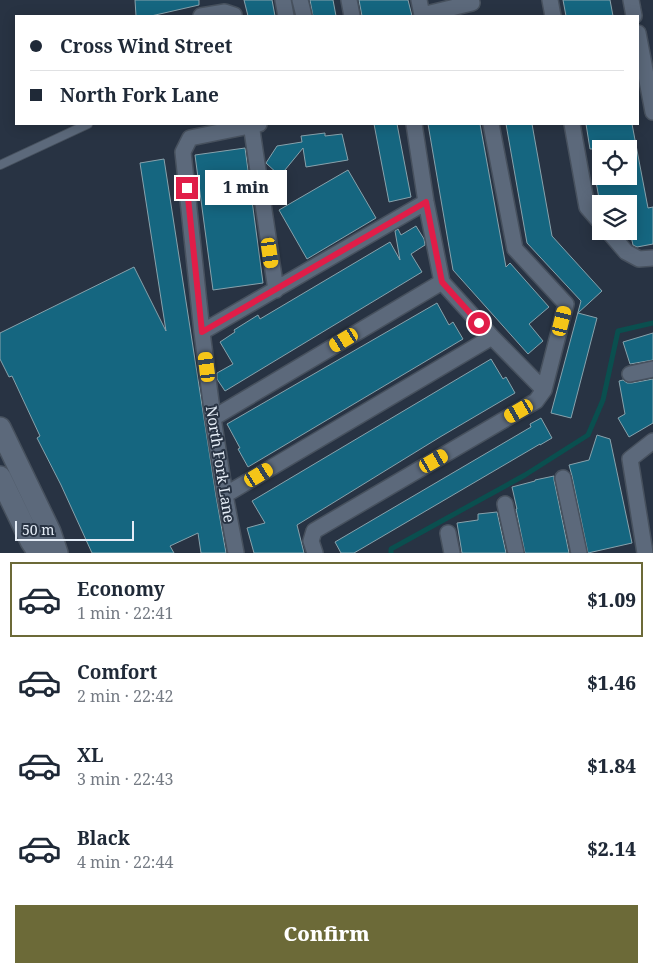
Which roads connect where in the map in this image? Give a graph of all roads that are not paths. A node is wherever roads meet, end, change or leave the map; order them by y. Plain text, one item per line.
1 (283, 0) edge
2 (300, 0) edge
3 (349, 0) edge
4 (419, 0) edge
5 (471, 0) edge
6 (550, 0) edge
7 (631, 0) edge
8 (207, 15) edge
9 (234, 15) edge
10 (286, 15) edge
11 (304, 15) edge
12 (352, 15) edge
13 (553, 15) edge
14 (634, 15) edge
15 (639, 38) edge
16 (653, 112) edge
17 (86, 125) edge
18 (249, 125) edge
19 (254, 125) edge
20 (414, 125) edge
21 (491, 125) edge
22 (572, 125) edge
23 (0, 165) edge
24 (426, 202) junction
25 (592, 213) edge
26 (616, 240) edge
27 (653, 258) edge
28 (442, 282) junction
29 (276, 290) junction
30 (202, 332) junction
31 (492, 337) junction
32 (653, 369) edge
33 (630, 374) dead end
34 (544, 390) junction
35 (213, 418) junction
36 (0, 428) edge
37 (653, 441) edge
38 (0, 477) edge
39 (564, 478) dead end
40 (226, 495) junction
41 (505, 504) dead end
42 (448, 533) dead end
43 (639, 552) edge
44 (38, 553) edge
45 (57, 553) edge
46 (236, 553) edge
47 (315, 553) edge
48 (452, 553) edge
49 (516, 553) edge
50 (579, 553) edge

1 - 10 street
2 - 11 street
3 - 12 street
4 - 5 street
6 - 13 street
7 - 14 street
8 - 9 street
15 - 16 street
17 - 23 lane
18 - 30 street, North Fork Lane
19 - 29 street
20 - 24 street
21 - 34 street
22 - 25 street
24 - 28 street
24 - 29 street
26 - 27 street
28 - 31 street
28 - 35 street
29 - 30 street
30 - 35 street, North Fork Lane
31 - 34 street
31 - 40 street
32 - 33 street
34 - 47 street
35 - 40 street, North Fork Lane
36 - 45 street
37 - 43 street
38 - 44 street
39 - 50 street
40 - 46 street, North Fork Lane
41 - 49 street
42 - 48 street

